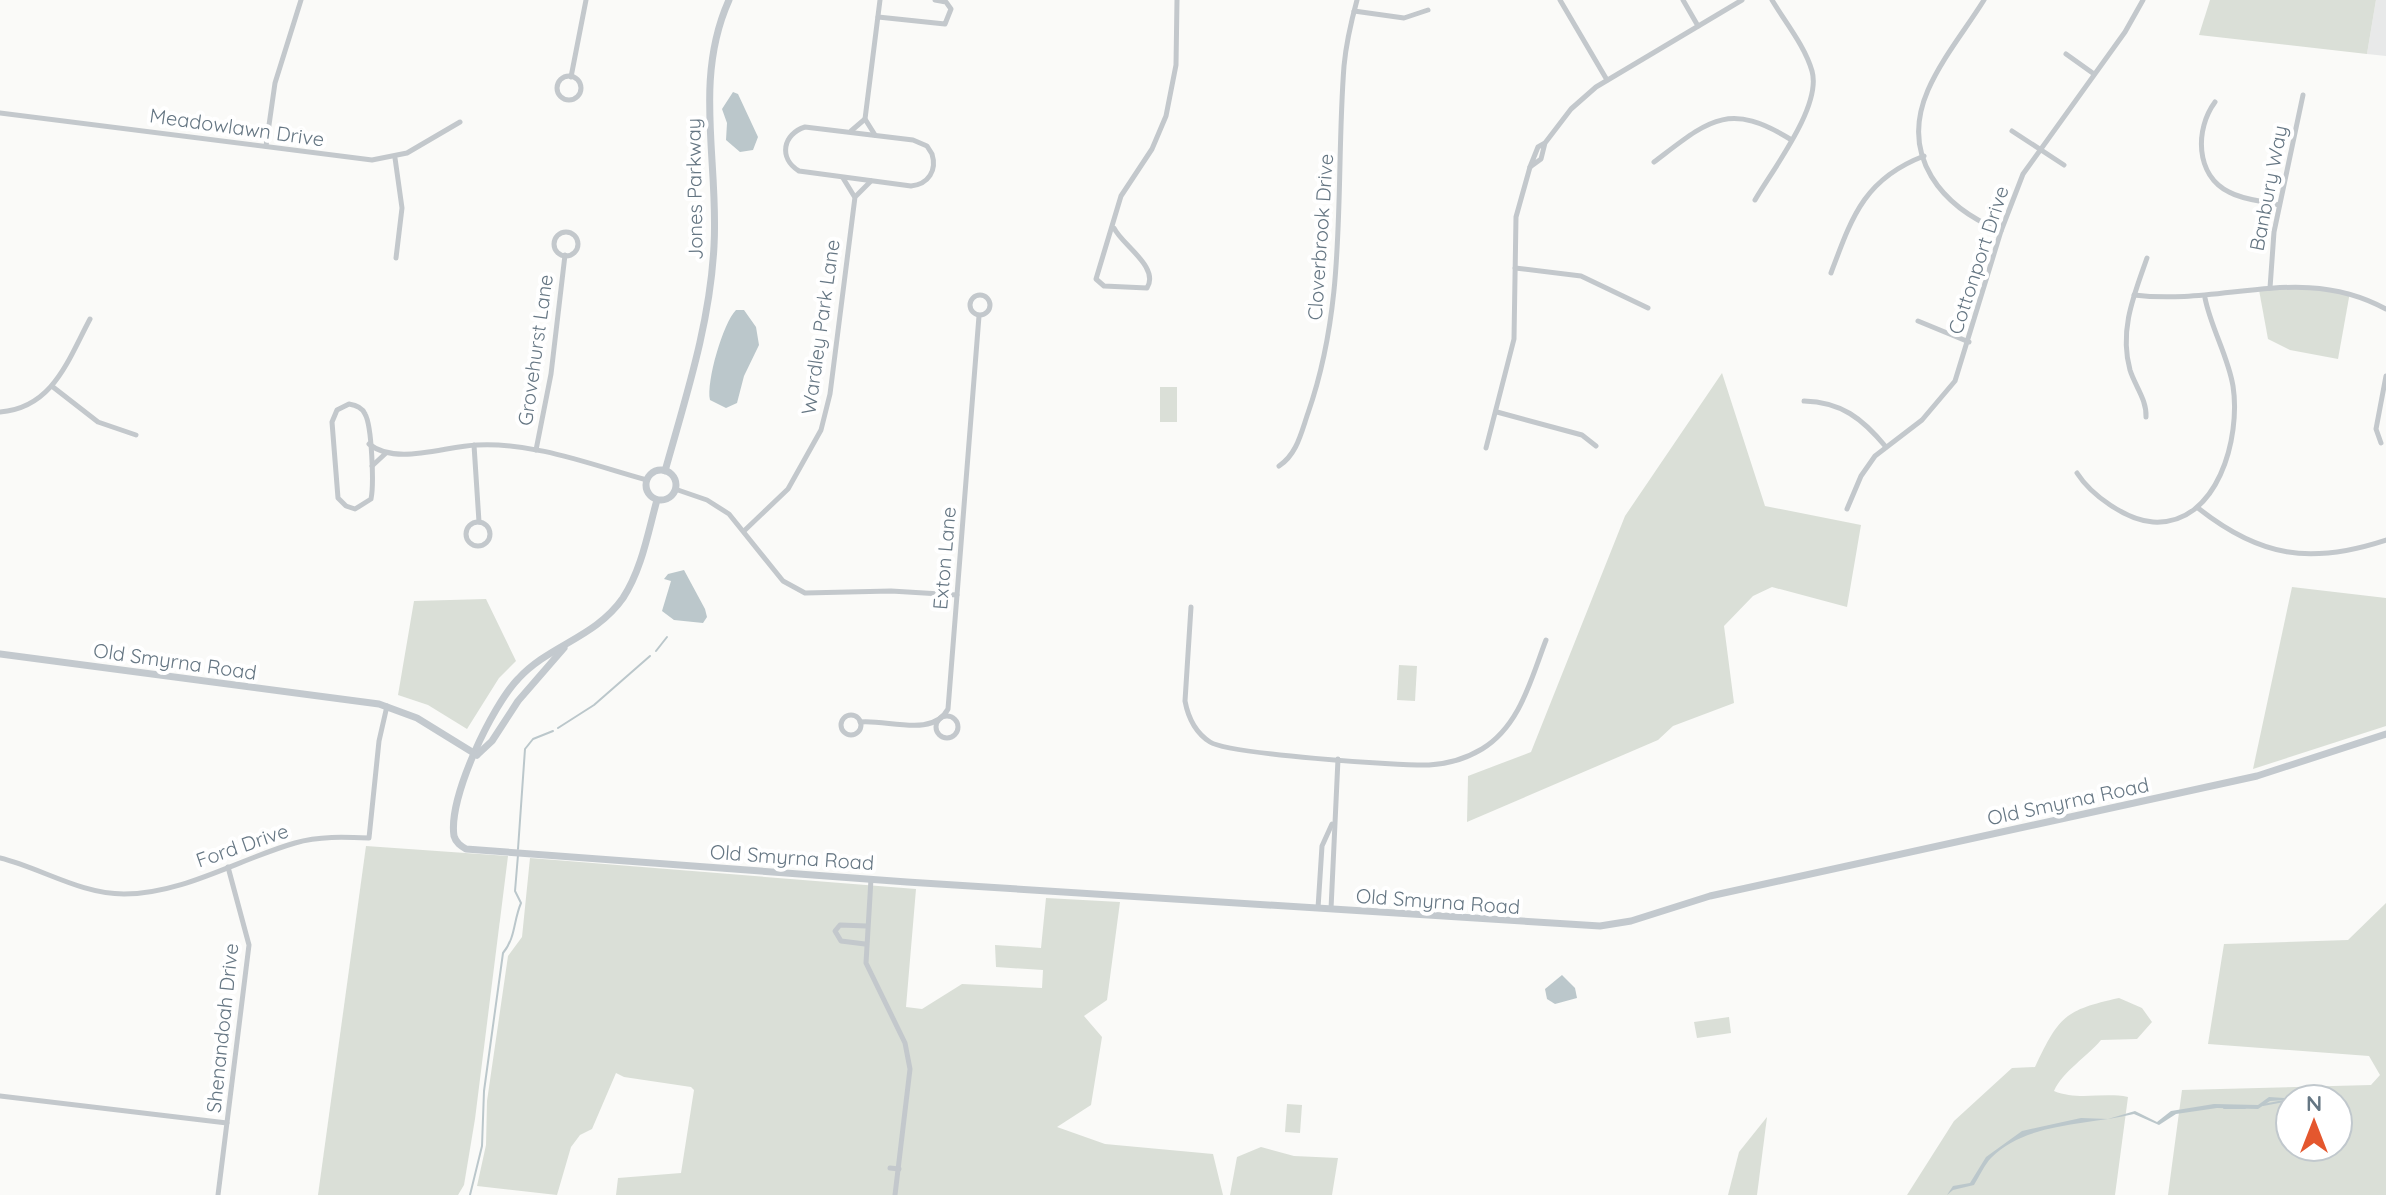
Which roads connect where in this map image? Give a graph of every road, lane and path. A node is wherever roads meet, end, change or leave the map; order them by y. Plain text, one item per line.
1 (301, 0) edge
2 (586, 0) edge
3 (729, 0) edge
4 (880, 0) edge
5 (935, 0) edge
6 (1177, 0) edge
7 (1357, 0) edge
8 (1560, 0) edge
9 (1683, 0) edge
10 (1742, 0) edge
11 (1772, 0) edge
12 (1984, 0) edge
13 (2143, 0) edge
14 (1428, 10) dead end
15 (1354, 11) junction
16 (878, 17) junction
17 (1698, 26) junction
18 (2066, 54) dead end
19 (2094, 74) junction
20 (571, 77) junction
21 (1607, 80) junction
22 (2303, 95) dead end
23 (2215, 102) dead end
24 (0, 113) edge
25 (865, 119) junction
26 (460, 122) dead end
27 (2012, 131) dead end
28 (850, 132) junction
29 (875, 135) junction
30 (1790, 139) junction
31 (266, 146) junction
32 (2039, 148) junction
33 (1924, 156) junction
34 (395, 158) junction
35 (1654, 162) dead end
36 (2064, 165) dead end
37 (843, 178) junction
38 (871, 181) junction
39 (855, 197) junction
40 (1755, 200) dead end
41 (2279, 205) junction
42 (1114, 228) junction
43 (2001, 231) junction
44 (565, 255) junction
45 (396, 258) dead end
46 (2147, 258) dead end
47 (1515, 268) junction
48 (1831, 273) dead end
49 (2270, 288) junction
50 (2134, 295) junction
51 (2205, 298) junction
52 (1648, 308) dead end
53 (2386, 309) edge
54 (979, 316) junction
55 (90, 319) dead end
56 (1918, 321) dead end
57 (1969, 342) junction
58 (2386, 376) edge
59 (53, 387) junction
60 (1804, 401) dead end
61 (0, 412) edge
62 (1497, 412) junction
63 (2146, 417) dead end
64 (136, 435) dead end
65 (2381, 443) dead end
66 (369, 444) junction
67 (474, 445) junction
68 (1596, 446) dead end
69 (1886, 447) junction
70 (1486, 448) dead end
71 (536, 450) junction
72 (386, 453) junction
73 (1279, 466) dead end
74 (371, 467) junction
75 (665, 471) junction
76 (2077, 473) dead end
77 (647, 480) junction
78 (675, 489) junction
79 (657, 500) junction
80 (2198, 508) junction
81 (1847, 509) dead end
82 (479, 522) junction
83 (744, 531) junction
84 (2386, 540) edge
85 (957, 595) junction
86 (1191, 607) dead end
87 (1546, 640) dead end
88 (564, 648) junction
89 (0, 654) edge
90 (387, 706) junction
91 (940, 719) junction
92 (860, 722) junction
93 (2386, 734) edge
94 (477, 755) junction
95 (1338, 759) junction
96 (1332, 823) junction
97 (0, 858) edge
98 (228, 867) junction
99 (871, 879) junction
100 (1318, 909) junction
101 (1331, 910) junction
102 (867, 926) junction
103 (865, 944) junction
104 (0, 1096) edge
105 (227, 1123) junction
106 (890, 1168) dead end
107 (899, 1169) junction
108 (218, 1195) edge
109 (895, 1195) edge

1 - 31 street
2 - 20 street
3 - 75 street, Jones Parkway
4 - 16 street
5 - 16 street
6 - 42 street
7 - 15 street, Cloverbrook Drive
8 - 21 street
9 - 17 street
10 - 17 street
11 - 30 street
12 - 33 street
13 - 19 street, Cottonport Drive
14 - 15 street
15 - 73 street, Cloverbrook Drive
16 - 25 street
17 - 21 street
18 - 19 street
19 - 32 street, Cottonport Drive
20 - 20 street
21 - 47 street
22 - 41 street, Banbury Way
23 - 41 street
24 - 31 street, Meadowlawn Drive
25 - 28 street
25 - 29 street
26 - 34 street, Meadowlawn Drive
27 - 32 street
28 - 29 street
28 - 37 street
29 - 38 street
30 - 35 street
30 - 40 street
31 - 34 street, Meadowlawn Drive
32 - 36 street
32 - 43 street, Cottonport Drive
33 - 43 street
33 - 48 street
34 - 45 street
37 - 38 street
37 - 39 street
38 - 39 street
39 - 83 street, Wardley Park Lane
41 - 49 street, Banbury Way
42 - 42 street
43 - 57 street, Cottonport Drive
44 - 44 street, Grovehurst Lane
44 - 71 street, Grovehurst Lane
46 - 50 street
47 - 52 street
47 - 62 street
49 - 51 street
49 - 53 street
50 - 51 street
50 - 63 street
51 - 80 street
54 - 54 street, Exton Lane
54 - 85 street, Exton Lane
55 - 59 street
56 - 57 street
57 - 69 street, Cottonport Drive
58 - 65 street
59 - 61 street
59 - 64 street
60 - 69 street
62 - 68 street
62 - 70 street
66 - 72 street
66 - 74 street
66 - 74 street
67 - 71 street
67 - 72 street
67 - 82 street
69 - 81 street, Cottonport Drive
71 - 77 street
72 - 74 street
75 - 77 street
75 - 78 street
76 - 80 street
77 - 79 street
78 - 79 street
78 - 83 street
79 - 88 street
80 - 84 street
82 - 82 street
83 - 85 street
85 - 91 street, Exton Lane
86 - 95 street
87 - 95 street
88 - 94 street
88 - 94 street
89 - 90 street, Old Smyrna Road
90 - 94 street, Old Smyrna Road
90 - 98 street, Ford Drive
91 - 91 street
91 - 92 street
92 - 92 street
93 - 101 street, Old Smyrna Road
94 - 99 street, Old Smyrna Road
95 - 96 street
96 - 100 street
96 - 101 street
97 - 98 street, Ford Drive
98 - 105 street, Shenandoah Drive
99 - 100 street, Old Smyrna Road
99 - 102 street
100 - 101 street, Old Smyrna Road
102 - 103 street
102 - 103 street
103 - 107 street
104 - 105 street
105 - 108 street, Shenandoah Drive
106 - 107 street
107 - 109 street

